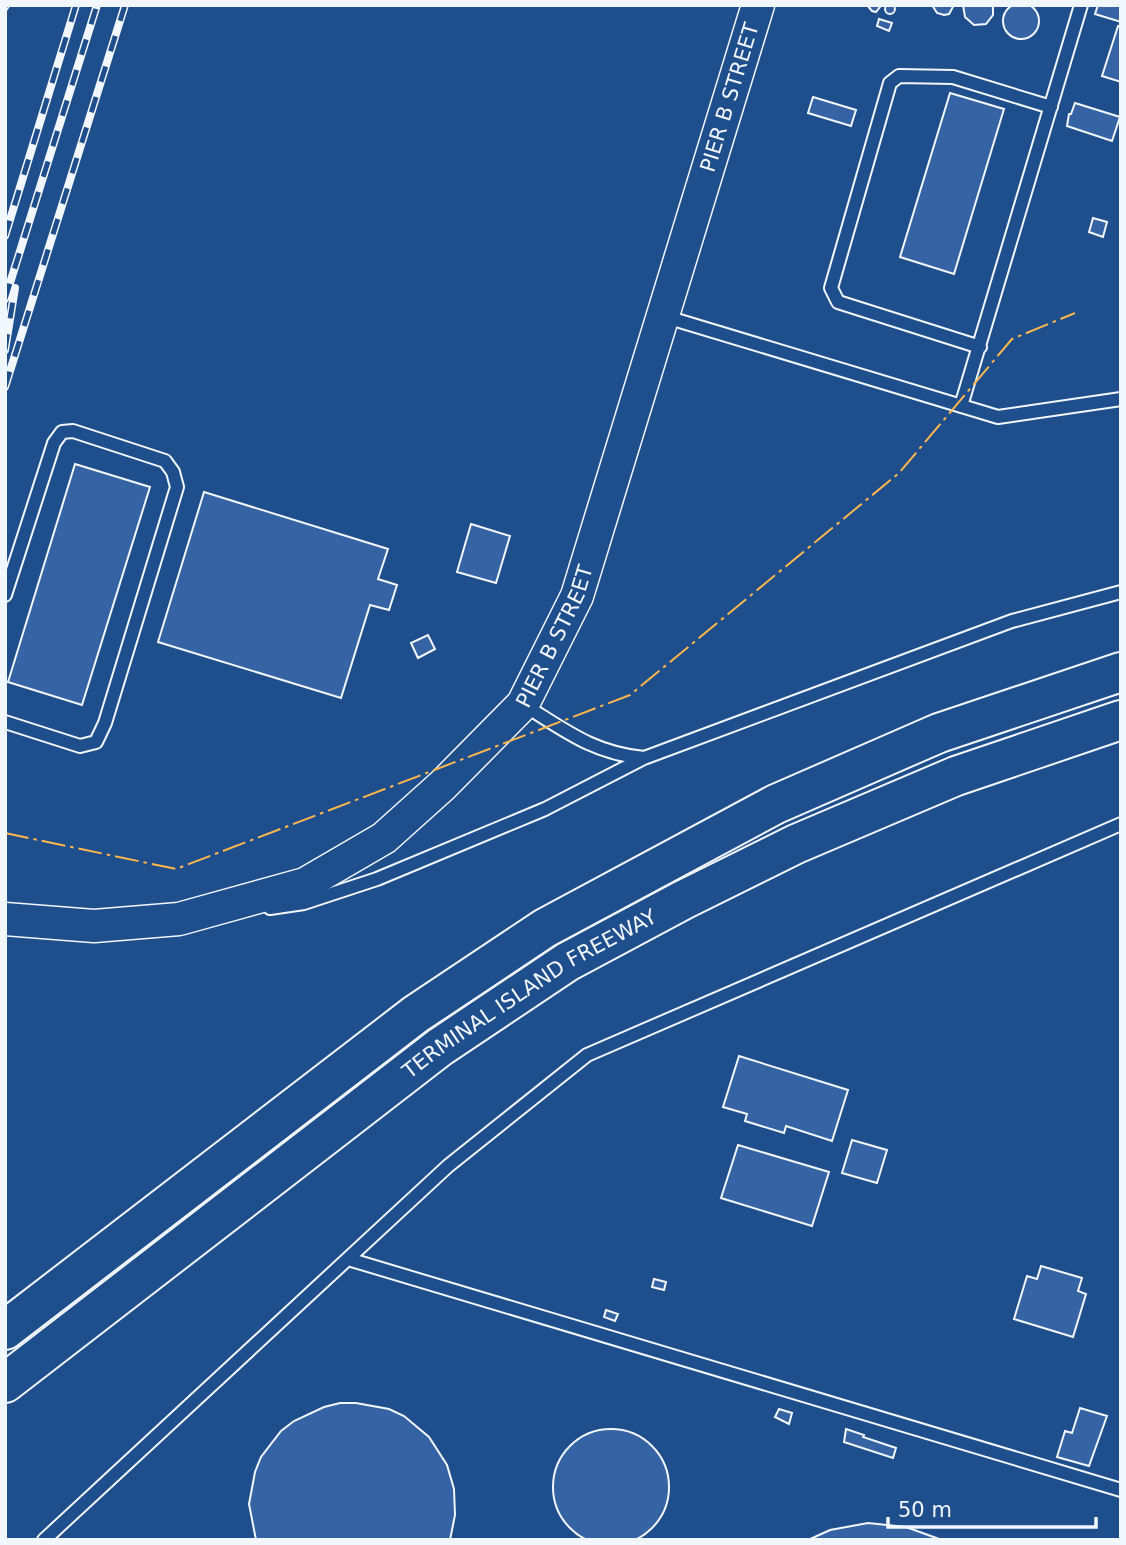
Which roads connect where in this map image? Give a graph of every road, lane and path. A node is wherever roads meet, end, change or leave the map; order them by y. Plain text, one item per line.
1 (758, 5) edge
2 (1081, 5) edge
3 (1051, 107) junction
4 (663, 316) junction
5 (980, 347) junction
6 (1121, 399) edge
7 (961, 405) junction
8 (1121, 592) edge
9 (5, 595) edge
10 (1121, 672) edge
11 (523, 705) junction
12 (1121, 720) edge
13 (5, 722) edge
14 (644, 758) junction
15 (1121, 824) edge
16 (5, 919) edge
17 (179, 919) junction
18 (348, 1259) junction
19 (5, 1330) edge
20 (5, 1383) edge
21 (1121, 1490) edge
22 (44, 1540) edge

1 - 4 street, PIER B STREET
2 - 3 lane
3 - 5 lane
3 - 5 lane
4 - 7 lane
4 - 11 street, PIER B STREET
5 - 7 lane
6 - 7 lane
8 - 14 lane
9 - 13 lane
10 - 19 highway, TERMINAL ISLAND FREEWAY
11 - 14 lane
11 - 17 street, PIER B STREET
12 - 20 highway, TERMINAL ISLAND FREEWAY
14 - 17 lane
15 - 18 lane
16 - 17 street, PIER B STREET
18 - 21 lane
18 - 22 lane

